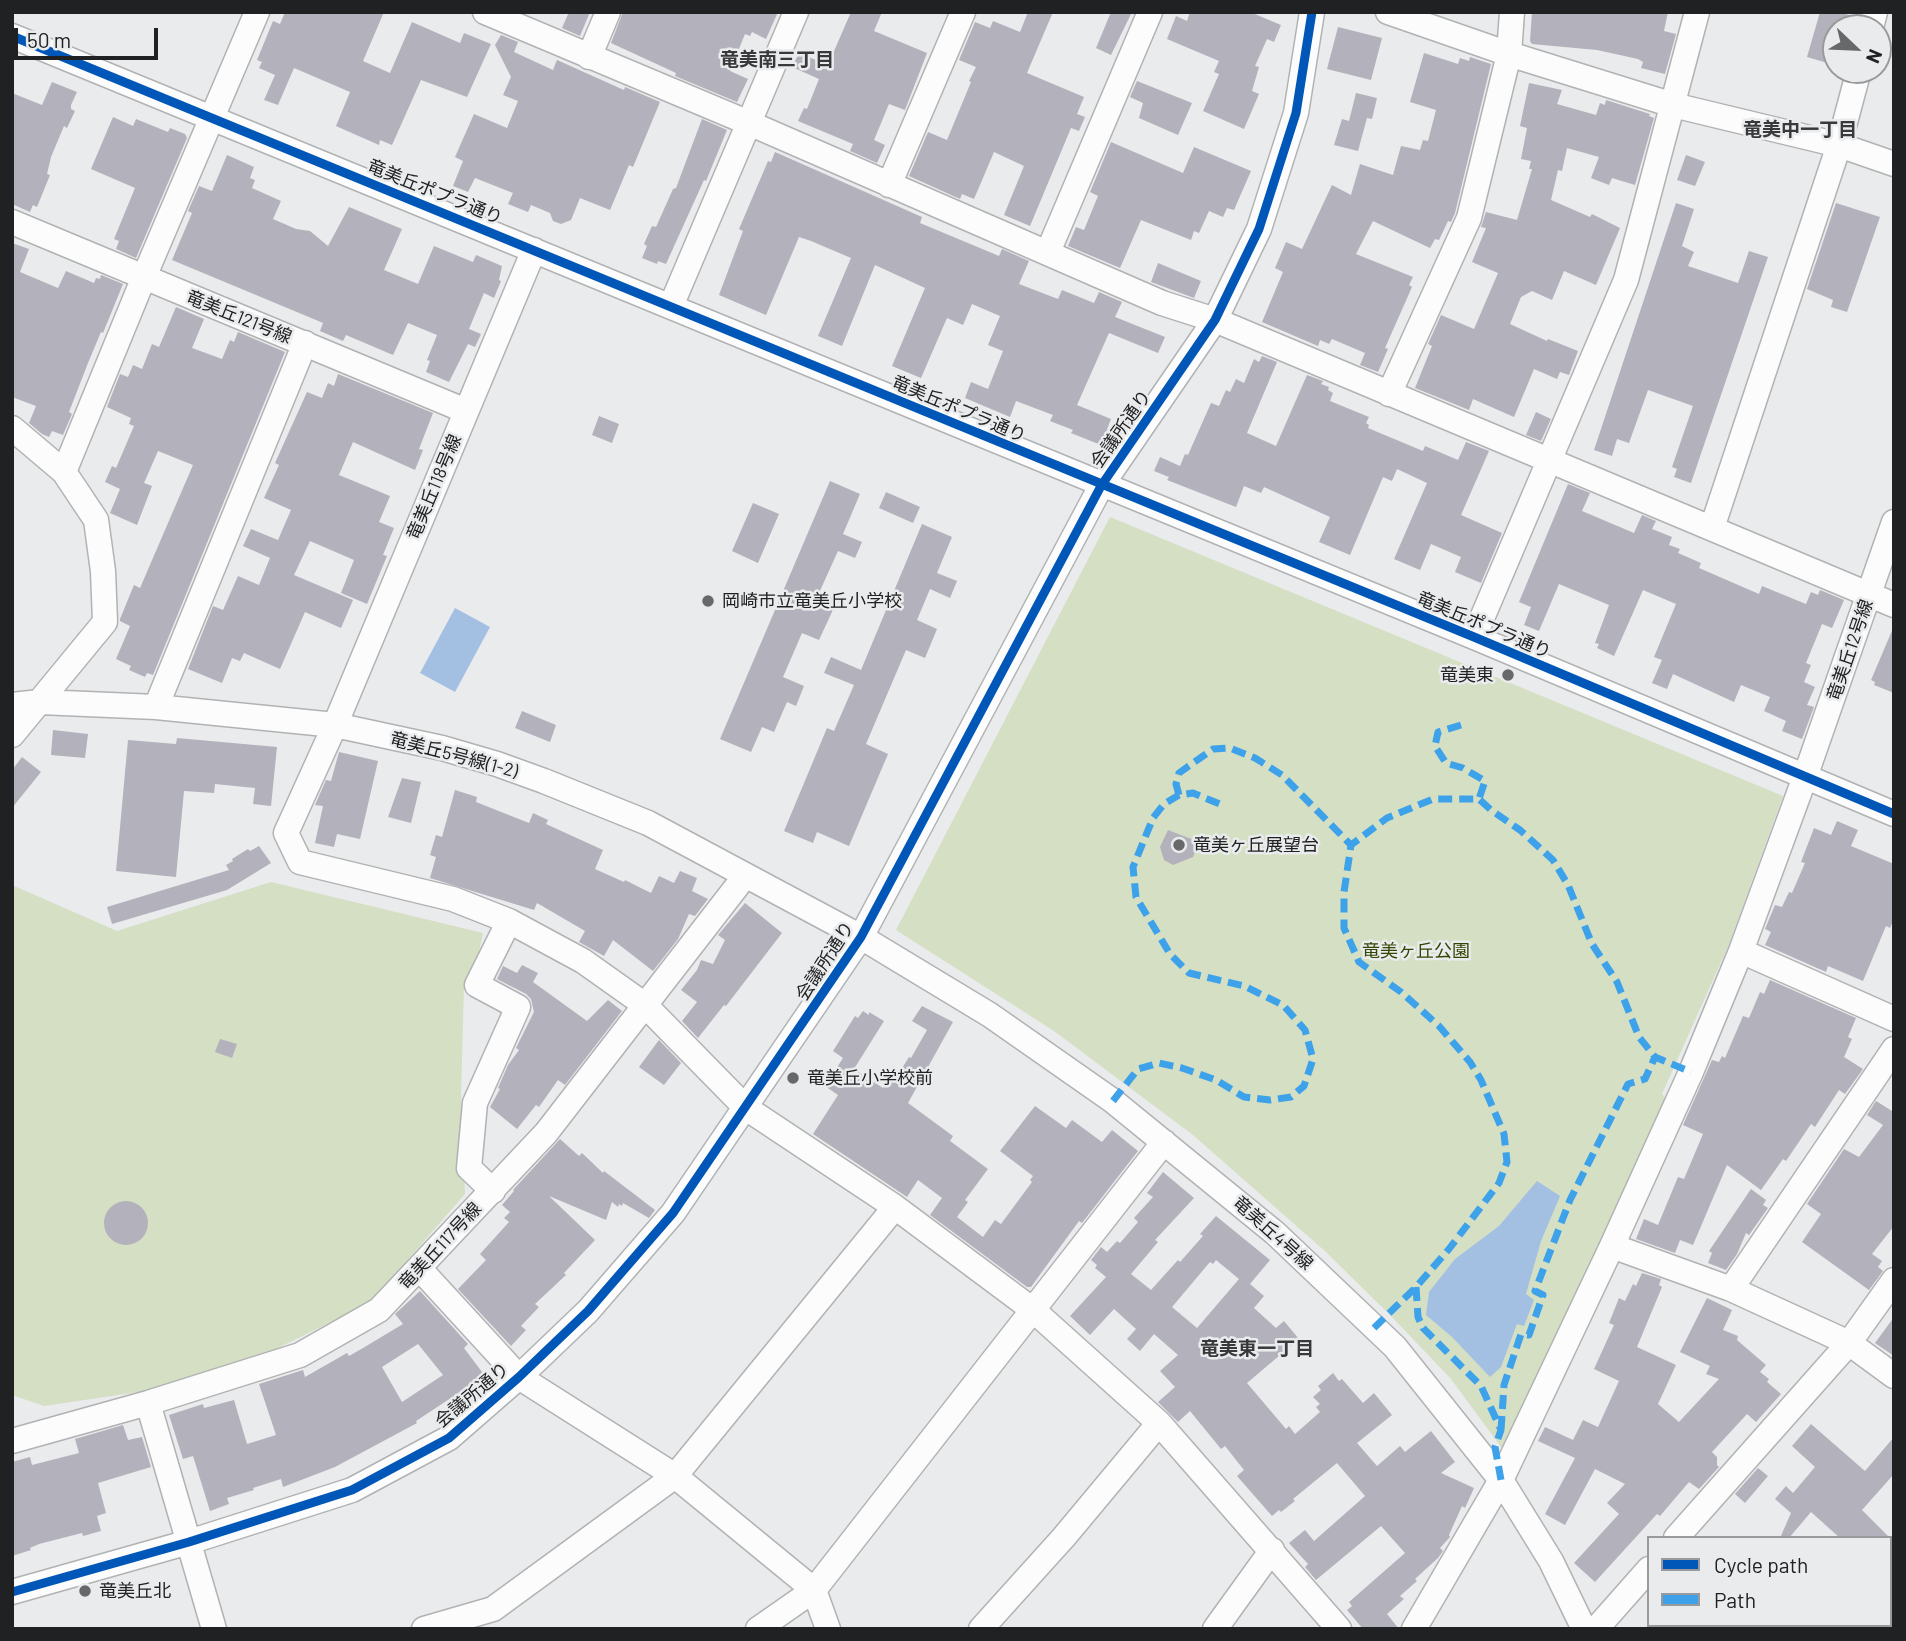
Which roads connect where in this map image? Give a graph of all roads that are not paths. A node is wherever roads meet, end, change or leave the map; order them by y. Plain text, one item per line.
1 (257, 12) edge
2 (485, 12) edge
3 (608, 12) edge
4 (796, 12) edge
5 (963, 12) edge
6 (1150, 12) edge
7 (1311, 12) edge
8 (1388, 12) edge
9 (1512, 12) edge
10 (1697, 12) edge
11 (12, 36) edge
12 (1509, 54) junction
13 (589, 57) junction
14 (1855, 84) edge
15 (1673, 104) junction
16 (212, 117) junction
17 (749, 123) junction
18 (1839, 145) junction
19 (1894, 164) edge
20 (889, 186) junction
21 (12, 222) edge
22 (534, 250) junction
23 (1048, 252) junction
24 (144, 277) junction
25 (671, 306) junction
26 (1215, 320) junction
27 (304, 344) junction
28 (1389, 394) junction
29 (466, 411) junction
30 (12, 428) edge
31 (1551, 460) junction
32 (64, 472) junction
33 (1101, 486) junction
34 (1894, 522) edge
35 (1712, 528) junction
36 (1870, 595) junction
37 (1894, 605) edge
38 (1474, 637) junction
39 (40, 702) junction
40 (12, 705) edge
41 (156, 707) junction
42 (335, 724) junction
43 (12, 735) edge
44 (1805, 777) junction
45 (1894, 814) edge
46 (745, 876) junction
47 (509, 921) junction
48 (861, 937) junction
49 (1741, 951) junction
50 (645, 1005) junction
51 (1894, 1019) edge
52 (1894, 1049) edge
53 (746, 1108) junction
54 (1164, 1142) junction
55 (493, 1191) junction
56 (895, 1206) junction
57 (1612, 1246) junction
58 (420, 1269) junction
59 (1894, 1280) edge
60 (1731, 1289) junction
61 (1033, 1310) junction
62 (1849, 1343) junction
63 (1894, 1376) edge
64 (519, 1377) junction
65 (148, 1403) junction
66 (1159, 1423) junction
67 (12, 1441) edge
68 (675, 1476) junction
69 (1501, 1480) junction
70 (1678, 1536) edge
71 (189, 1542) junction
72 (1272, 1550) junction
73 (1647, 1571) edge
74 (814, 1590) junction
75 (12, 1592) edge
76 (214, 1629) edge
77 (424, 1629) edge
78 (758, 1629) edge
79 (828, 1629) edge
80 (981, 1629) edge
81 (1215, 1629) edge
82 (1339, 1629) edge
83 (1414, 1629) edge
84 (1584, 1629) edge
85 (1596, 1629) edge

1 - 16 street
2 - 13 street
3 - 13 street
4 - 17 street
5 - 20 street
6 - 23 street
7 - 26 street, 会議所通り
8 - 12 street
9 - 12 street
10 - 15 street
11 - 16 street, 竜美丘ポプラ通り
12 - 15 street
12 - 28 street
13 - 17 street
14 - 18 street
15 - 18 street
15 - 31 street
16 - 22 street, 竜美丘ポプラ通り
16 - 24 street
17 - 20 street
17 - 25 street
18 - 19 street
18 - 35 street
20 - 23 street
21 - 24 street, 竜美丘121号線
22 - 25 street, 竜美丘ポプラ通り
22 - 29 street, 竜美丘118号線
23 - 26 street
24 - 27 street, 竜美丘121号線
24 - 32 street
25 - 33 street, 竜美丘ポプラ通り
26 - 28 street
26 - 33 street, 会議所通り
27 - 29 street, 竜美丘121号線
27 - 41 street
28 - 31 street
29 - 42 street, 竜美丘118号線
30 - 32 street
31 - 35 street
31 - 38 street
32 - 39 street
33 - 38 street, 竜美丘ポプラ通り
33 - 48 street, 会議所通り
34 - 36 street, 竜美丘12号線
35 - 36 street
36 - 37 street
36 - 44 street, 竜美丘12号線
38 - 44 street, 竜美丘ポプラ通り
39 - 40 street, 竜美丘5号線(1-2)
39 - 41 street, 竜美丘5号線(1-2)
39 - 43 street
41 - 42 street, 竜美丘5号線(1-2)
42 - 46 street, 竜美丘5号線(1-2)
42 - 47 street, 竜美丘118号線
44 - 45 street, 竜美丘ポプラ通り
44 - 49 street, 竜美丘12号線
46 - 48 street, 竜美丘5号線(1-2)
46 - 50 street, 竜美丘117号線
47 - 50 street
47 - 55 street
48 - 53 street, 会議所通り
48 - 54 street, 竜美丘4号線
49 - 51 street
49 - 57 street, 竜美丘12号線
50 - 53 street
50 - 55 street, 竜美丘117号線
52 - 60 street
53 - 56 street
53 - 64 street, 会議所通り
54 - 61 street
54 - 69 street, 竜美丘4号線
55 - 58 street, 竜美丘117号線
56 - 61 street
56 - 68 street
57 - 60 street
57 - 69 street, 竜美丘12号線
58 - 64 street
58 - 65 street, 竜美丘117号線
59 - 62 street
60 - 62 street
61 - 66 street
61 - 74 street
62 - 63 street
62 - 70 street
64 - 68 street
64 - 71 street, 会議所通り
65 - 67 street, 竜美丘117号線
65 - 71 street
66 - 72 street
66 - 80 street
68 - 74 street
68 - 77 street
69 - 83 street, 竜美丘12号線
69 - 84 street, 竜美丘4号線
71 - 75 street, 会議所通り
71 - 76 street
72 - 81 street
72 - 82 street
73 - 85 street
74 - 78 street
74 - 79 street

